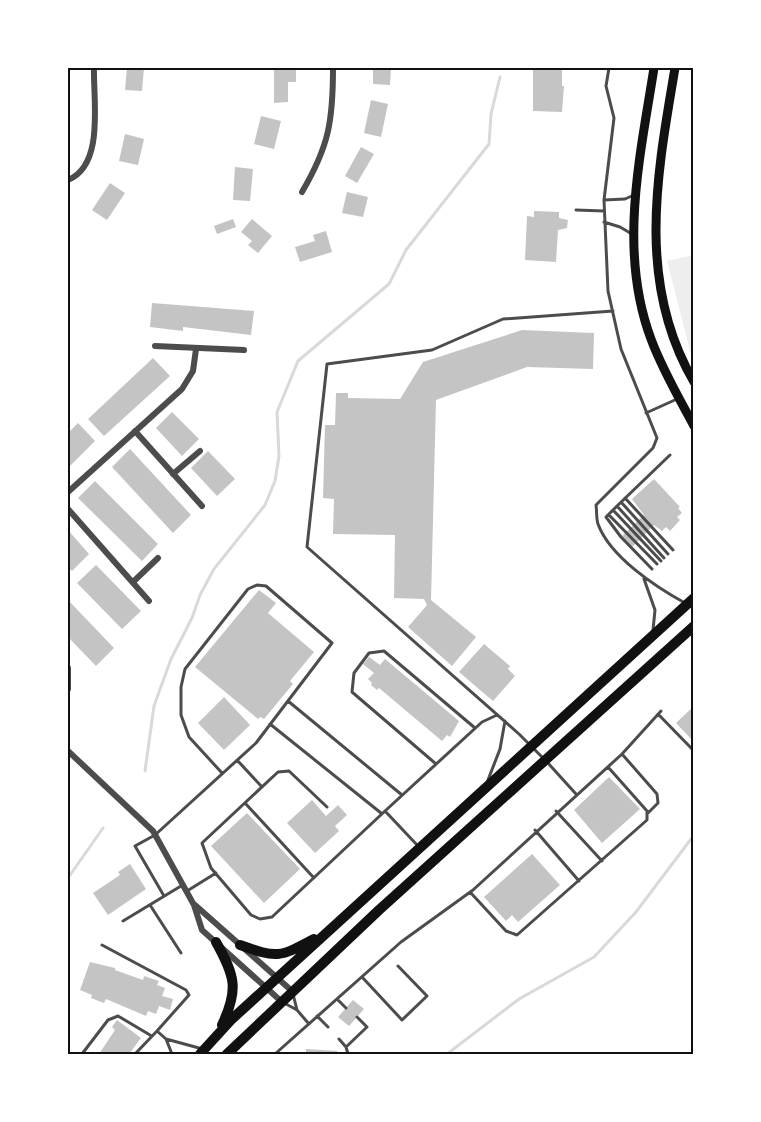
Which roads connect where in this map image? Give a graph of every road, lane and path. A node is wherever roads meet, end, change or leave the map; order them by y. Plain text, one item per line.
1 (94, 68) edge
2 (333, 68) edge
3 (609, 68) edge
4 (654, 68) edge
5 (675, 68) edge
6 (68, 180) edge
7 (302, 192) dead end
8 (634, 195) junction
9 (604, 200) junction
10 (576, 210) dead end
11 (603, 212) junction
12 (604, 222) junction
13 (633, 235) junction
14 (613, 311) junction
15 (155, 346) dead end
16 (196, 349) junction
17 (244, 350) dead end
18 (693, 382) edge
19 (679, 398) junction
20 (646, 412) junction
21 (693, 426) edge
22 (135, 431) junction
23 (200, 451) dead end
24 (670, 455) dead end
25 (173, 474) junction
26 (68, 492) edge
27 (625, 498) junction
28 (621, 502) junction
29 (202, 506) dead end
30 (617, 506) junction
31 (68, 509) edge
32 (613, 510) junction
33 (609, 515) junction
34 (673, 550) dead end
35 (668, 554) dead end
36 (158, 558) dead end
37 (657, 564) dead end
38 (652, 569) dead end
39 (643, 577) junction
40 (133, 582) junction
41 (149, 601) dead end
42 (690, 601) edge
43 (693, 626) edge
44 (653, 635) junction
45 (68, 668) edge
46 (68, 689) edge
47 (288, 700) junction
48 (498, 715) junction
49 (505, 721) junction
50 (270, 724) junction
51 (476, 728) junction
52 (532, 745) junction
53 (68, 751) edge
54 (693, 751) edge
55 (622, 754) junction
56 (544, 759) junction
57 (237, 760) junction
58 (436, 764) junction
59 (607, 766) junction
60 (222, 773) junction
61 (262, 787) junction
62 (483, 790) junction
63 (576, 794) junction
64 (402, 795) junction
65 (245, 803) junction
66 (327, 807) dead end
67 (556, 811) junction
68 (383, 812) junction
69 (647, 814) junction
70 (535, 831) junction
71 (155, 835) junction
72 (420, 848) junction
73 (602, 862) junction
74 (216, 873) junction
75 (314, 878) junction
76 (579, 882) junction
77 (185, 888) junction
78 (470, 892) junction
79 (164, 896) junction
80 (150, 905) junction
81 (194, 905) junction
82 (123, 921) dead end
83 (330, 930) junction
84 (216, 942) junction
85 (102, 945) dead end
86 (240, 945) junction
87 (181, 953) dead end
88 (399, 966) dead end
89 (362, 977) junction
90 (278, 978) junction
91 (266, 988) junction
92 (292, 991) junction
93 (337, 999) junction
94 (282, 1002) junction
95 (346, 1008) dead end
96 (297, 1010) junction
97 (317, 1016) junction
98 (357, 1017) dead end
99 (309, 1024) junction
100 (328, 1027) dead end
101 (157, 1031) junction
102 (150, 1035) junction
103 (217, 1036) junction
104 (166, 1039) junction
105 (339, 1039) dead end
106 (346, 1047) junction
107 (202, 1052) edge
108 (82, 1054) edge
109 (135, 1054) edge
110 (172, 1054) edge
111 (227, 1054) edge
112 (275, 1054) edge
113 (348, 1054) edge

1 - 6 street
2 - 7 street
3 - 9 lane
4 - 8 main road
5 - 18 main road
8 - 9 lane
8 - 13 main road
9 - 11 lane
10 - 11 lane
11 - 12 lane
12 - 13 lane
12 - 14 lane
13 - 19 main road
14 - 20 lane
14 - 48 lane
15 - 16 street
16 - 17 street
16 - 22 street
19 - 20 lane
19 - 21 main road
20 - 39 lane
22 - 25 street
22 - 26 street
23 - 25 street
24 - 27 lane
25 - 29 street
27 - 28 lane
27 - 34 lane
28 - 30 lane
28 - 35 lane
30 - 32 lane
30 - 32 lane
31 - 40 street
32 - 33 lane
33 - 37 lane
33 - 38 lane
36 - 40 street
39 - 42 lane
39 - 44 lane
40 - 41 street
42 - 44 main road
43 - 56 main road
44 - 52 main road
45 - 46 street
47 - 50 lane
47 - 60 lane
47 - 64 lane
48 - 49 lane
48 - 51 lane
49 - 52 lane
49 - 62 lane
50 - 57 lane
50 - 68 lane
51 - 58 lane
51 - 58 lane
52 - 56 lane
52 - 62 main road
53 - 71 street
54 - 55 lane
55 - 59 lane
55 - 69 lane
56 - 63 lane
56 - 92 main road
57 - 60 lane
57 - 61 lane
58 - 64 lane
59 - 63 lane
59 - 69 lane
60 - 71 lane
61 - 65 lane
61 - 66 lane
62 - 72 main road
63 - 67 lane
64 - 68 lane
65 - 74 lane
65 - 75 lane
67 - 70 lane
67 - 73 lane
68 - 72 lane
68 - 75 lane
69 - 73 lane
70 - 76 lane
70 - 78 lane
71 - 77 street
71 - 79 lane
72 - 83 main road
73 - 76 lane
74 - 75 lane
74 - 77 lane
76 - 78 lane
77 - 79 lane
77 - 81 street
78 - 89 lane
79 - 80 lane
80 - 82 lane
80 - 87 lane
81 - 84 street
81 - 86 street
83 - 86 main road
83 - 90 main road
84 - 91 street
84 - 103 main road
85 - 101 lane
86 - 90 street
88 - 89 lane
89 - 93 lane
90 - 91 main road
90 - 92 street
91 - 94 street
91 - 103 main road
92 - 94 main road
92 - 96 lane
93 - 95 lane
93 - 97 lane
94 - 96 lane
94 - 111 main road
96 - 99 lane
97 - 99 lane
97 - 100 lane
98 - 106 lane
99 - 112 lane
101 - 102 lane
101 - 104 lane
102 - 108 lane
102 - 109 lane
103 - 107 main road
104 - 107 lane
104 - 110 lane
105 - 106 lane
106 - 113 lane

